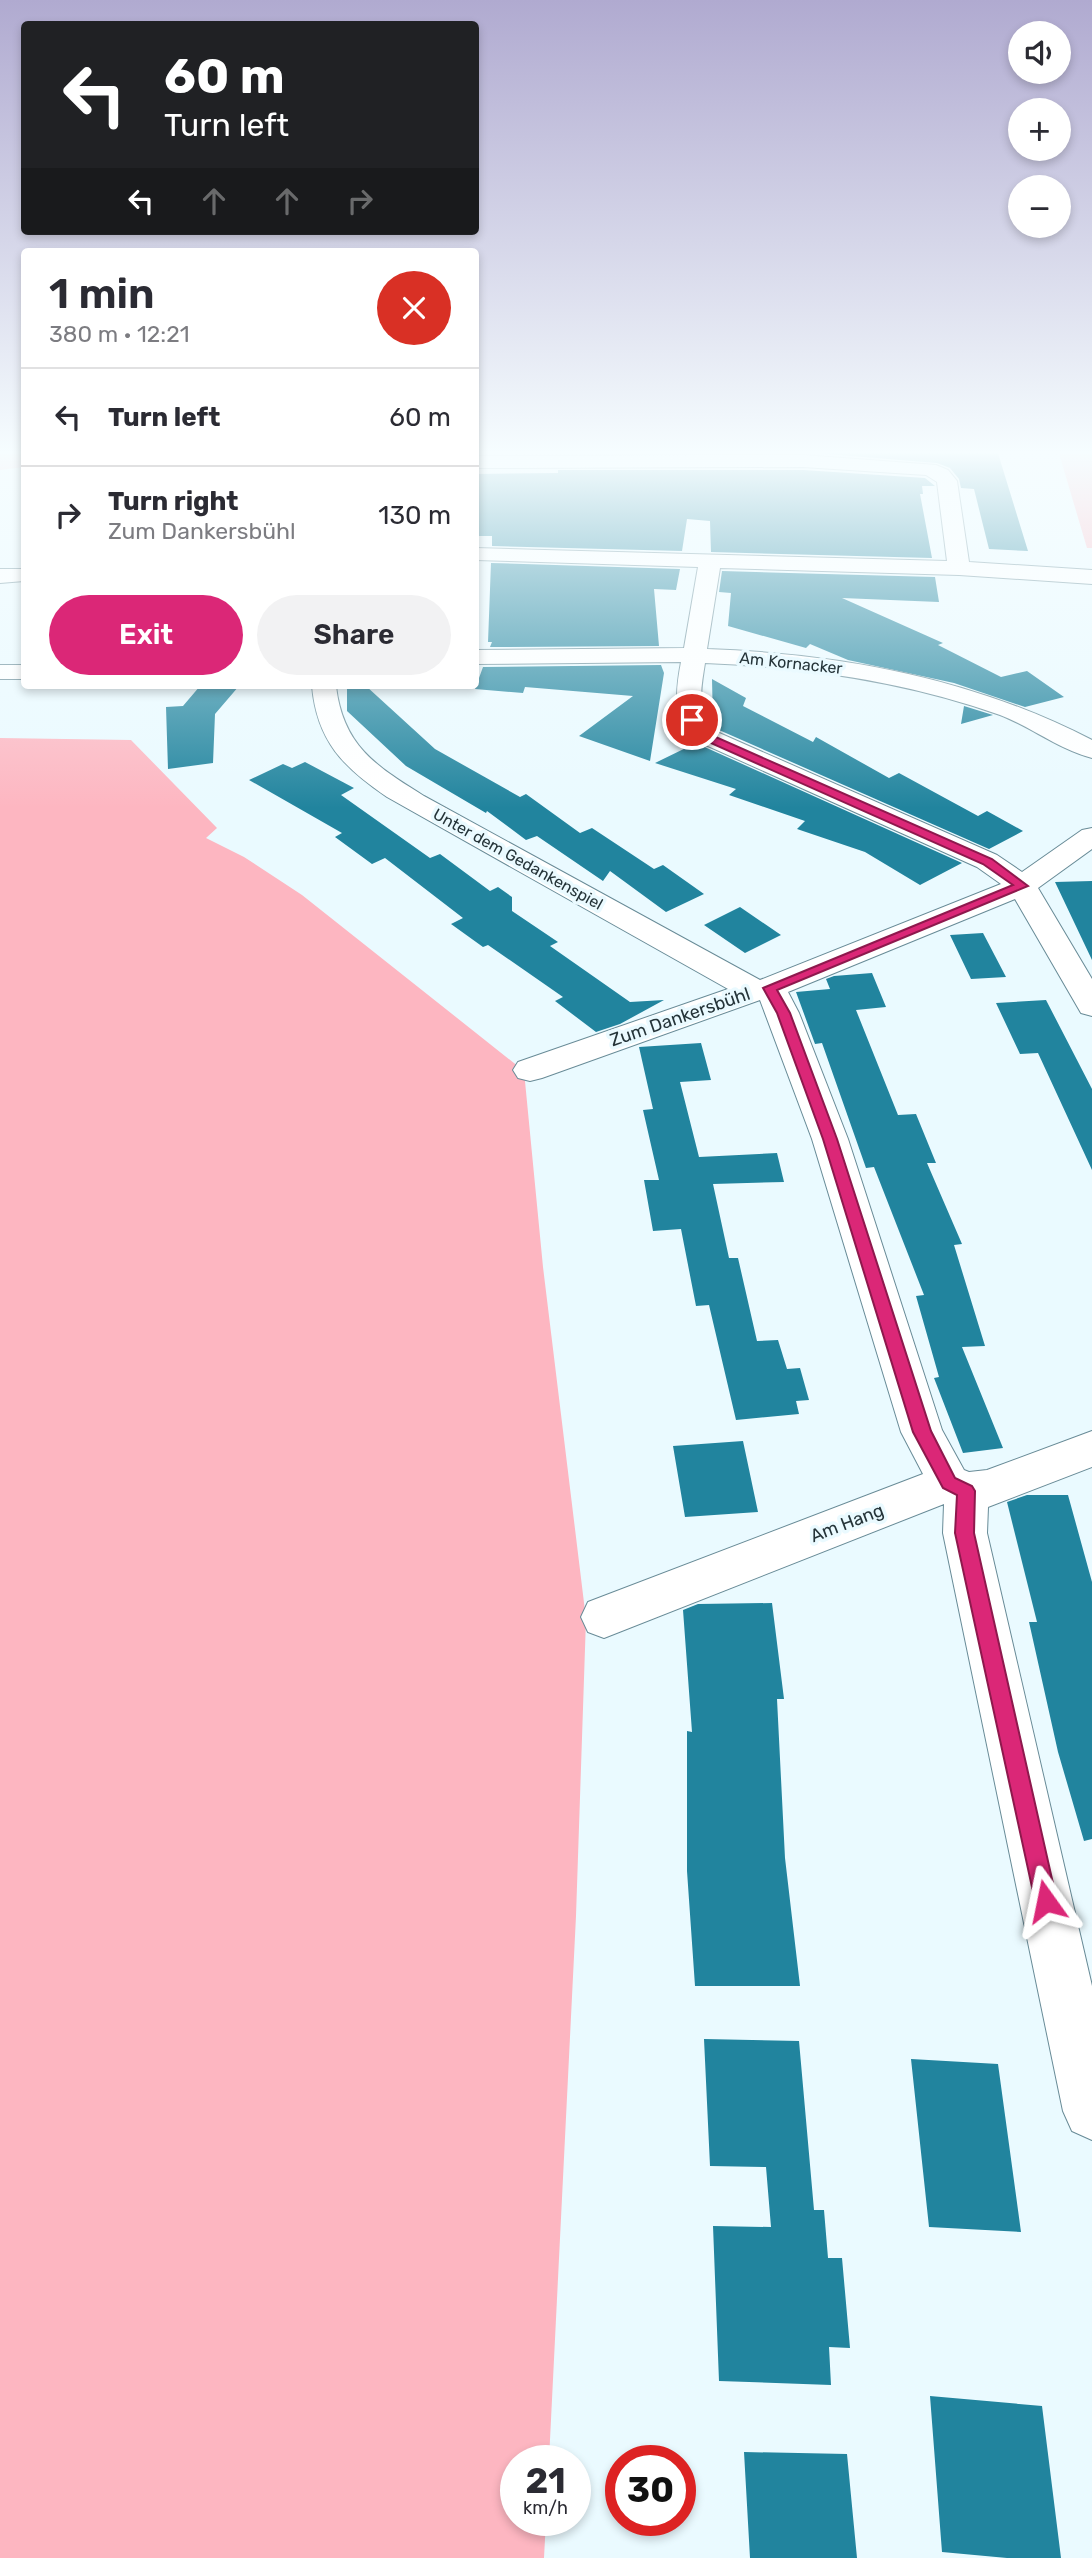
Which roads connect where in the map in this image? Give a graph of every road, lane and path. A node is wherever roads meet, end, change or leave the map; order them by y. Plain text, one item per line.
1 (709, 569) edge
2 (977, 569) edge
3 (21, 575) edge
4 (0, 576) edge
5 (1092, 578) edge
6 (695, 656) junction
7 (479, 657) edge
8 (0, 672) edge
9 (21, 672) edge
10 (324, 689) edge
11 (1092, 750) edge
12 (1092, 836) edge
13 (1022, 886) junction
14 (764, 989) junction
15 (1092, 1006) edge
16 (530, 1070) dead end
17 (1092, 1449) edge
18 (958, 1487) junction
19 (604, 1617) dead end
20 (1092, 2111) edge

1 - 6 street
2 - 5 street
3 - 4 street
6 - 7 street, Am Kornacker
6 - 11 street, Am Kornacker
6 - 13 street
8 - 9 street
10 - 14 street, Unter dem Gedankenspiel
12 - 13 street, Zum Dankersbühl
13 - 14 street, Zum Dankersbühl
13 - 15 street
14 - 16 street, Zum Dankersbühl
14 - 18 street
17 - 18 street, Am Hang
18 - 19 street, Am Hang
18 - 20 street

